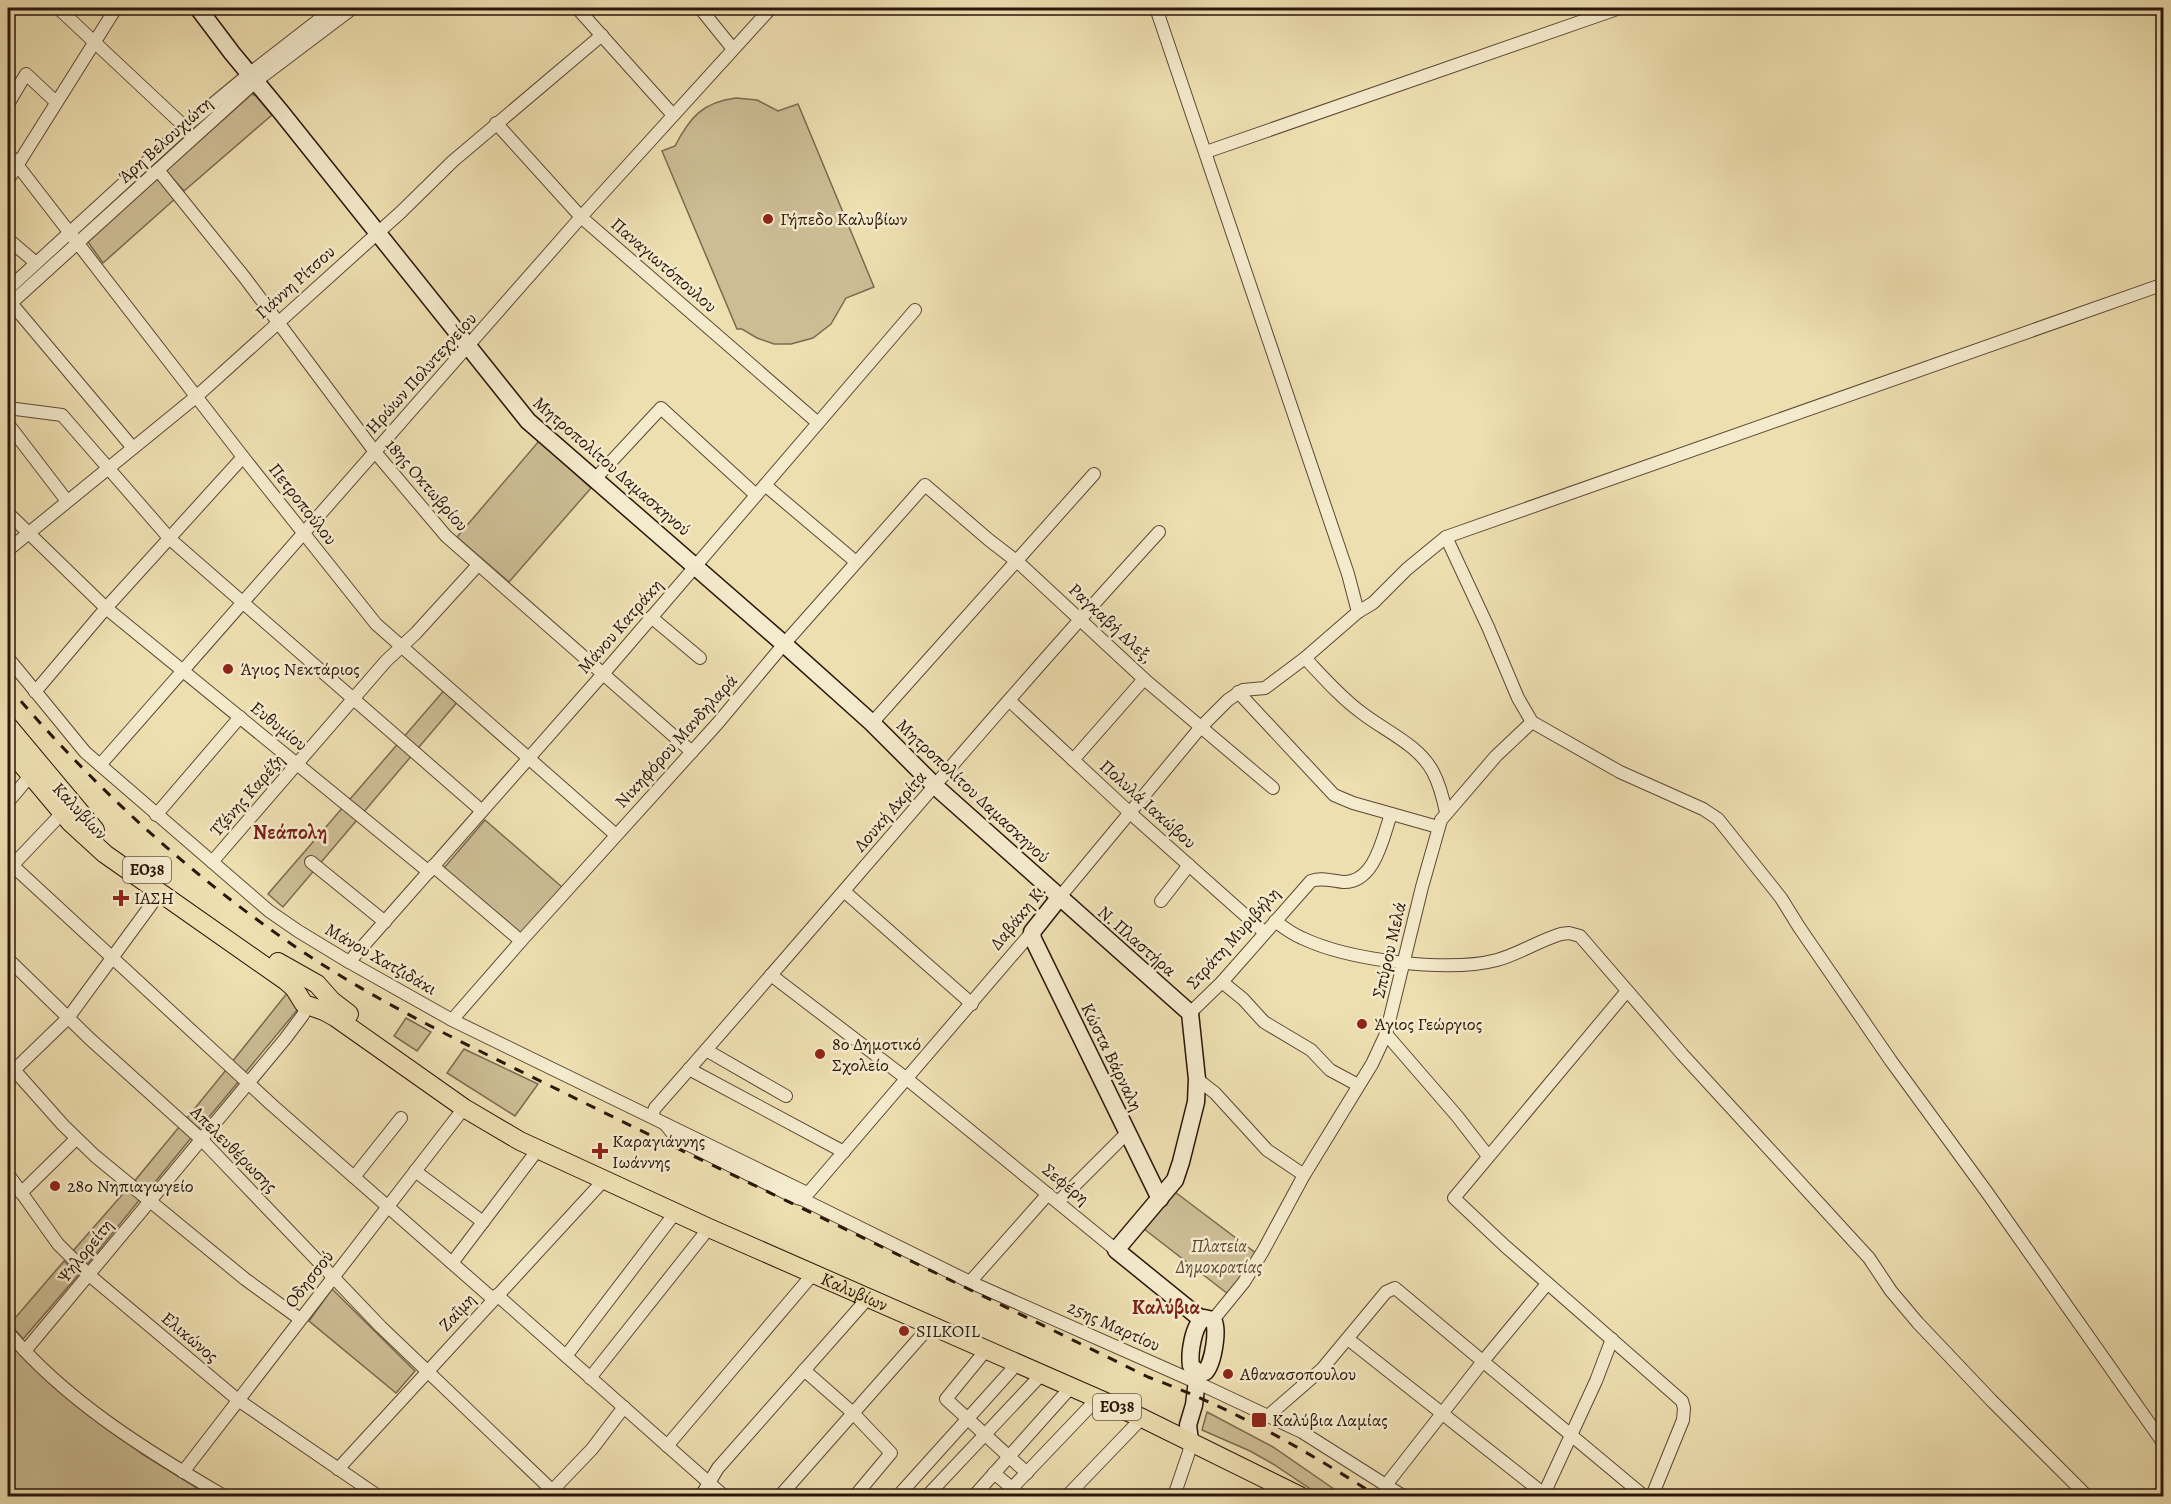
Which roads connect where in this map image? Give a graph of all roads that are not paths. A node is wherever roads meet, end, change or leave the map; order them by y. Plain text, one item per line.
1 (58, 8) edge
2 (116, 8) edge
3 (198, 8) edge
4 (353, 8) edge
5 (577, 8) edge
6 (699, 8) edge
7 (771, 8) edge
8 (1156, 8) edge
9 (1620, 8) edge
10 (330, 9) edge
11 (602, 35) junction
12 (94, 43) junction
13 (733, 49) junction
14 (252, 78) junction
15 (56, 102) junction
16 (8, 104) edge
17 (673, 115) junction
18 (496, 123) junction
19 (184, 127) junction
20 (1206, 152) junction
21 (8, 153) edge
22 (17, 165) junction
23 (158, 170) junction
24 (8, 180) edge
25 (581, 217) junction
26 (68, 233) junction
27 (377, 233) junction
28 (8, 239) edge
29 (76, 244) junction
30 (36, 263) junction
31 (2163, 284) edge
32 (8, 289) edge
33 (9, 305) edge
34 (915, 310) dead end
35 (278, 322) junction
36 (468, 348) junction
37 (197, 396) junction
38 (8, 408) edge
39 (818, 423) junction
40 (8, 424) edge
41 (133, 448) junction
42 (375, 452) junction
43 (243, 457) junction
44 (108, 468) junction
45 (1094, 474) dead end
46 (595, 479) junction
47 (765, 485) junction
48 (926, 485) joint
49 (756, 495) junction
50 (67, 501) junction
51 (8, 513) edge
52 (1159, 532) dead end
53 (28, 533) junction
54 (304, 533) junction
55 (1446, 537) junction
56 (170, 539) junction
57 (8, 550) edge
58 (1015, 560) junction
59 (856, 562) junction
60 (478, 565) junction
61 (695, 566) junction
62 (243, 604) junction
63 (106, 608) junction
64 (1358, 612) junction
65 (651, 617) junction
66 (1079, 619) junction
67 (784, 644) junction
68 (401, 646) junction
69 (8, 658) edge
70 (700, 658) dead end
71 (1305, 658) junction
72 (183, 672) junction
73 (603, 674) junction
74 (1144, 679) junction
75 (35, 692) junction
76 (1238, 692) junction
77 (353, 699) junction
78 (1010, 701) junction
79 (240, 717) junction
80 (1533, 722) junction
81 (872, 723) junction
82 (8, 726) edge
83 (1200, 728) junction
84 (8, 748) edge
85 (692, 753) junction
86 (528, 759) junction
87 (1073, 760) junction
88 (297, 764) junction
89 (100, 765) junction
90 (30, 776) junction
91 (935, 786) junction
92 (1273, 788) dead end
93 (8, 802) edge
94 (67, 808) junction
95 (482, 811) junction
96 (1129, 812) junction
97 (1446, 812) junction
98 (1391, 814) junction
99 (156, 815) junction
100 (1438, 827) junction
101 (616, 835) junction
102 (212, 862) junction
103 (311, 862) dead end
104 (1189, 865) junction
105 (10, 868) edge
106 (431, 869) junction
107 (845, 892) junction
108 (159, 894) junction
109 (1059, 898) junction
110 (1161, 902) dead end
111 (1275, 921) junction
112 (385, 922) junction
113 (1032, 932) junction
114 (1264, 932) junction
115 (521, 941) junction
116 (113, 958) junction
117 (8, 959) edge
118 (349, 962) junction
119 (1404, 962) junction
120 (771, 975) junction
121 (1222, 982) junction
122 (318, 985) junction
123 (1627, 991) junction
124 (306, 1003) junction
125 (972, 1004) junction
126 (1190, 1013) junction
127 (68, 1018) junction
128 (452, 1020) junction
129 (1386, 1034) junction
130 (706, 1050) junction
131 (10, 1070) edge
132 (689, 1070) junction
133 (1197, 1078) junction
134 (907, 1079) junction
135 (249, 1083) junction
136 (1358, 1085) junction
137 (786, 1096) dead end
138 (464, 1108) junction
139 (401, 1118) dead end
140 (657, 1118) junction
141 (1127, 1133) junction
142 (76, 1138) junction
143 (201, 1139) junction
144 (539, 1148) junction
145 (844, 1152) junction
146 (1488, 1156) junction
147 (415, 1171) junction
148 (8, 1174) edge
149 (1304, 1175) junction
150 (354, 1177) junction
151 (604, 1180) junction
152 (21, 1193) junction
153 (1048, 1194) junction
154 (806, 1196) junction
155 (1160, 1199) junction
156 (149, 1201) junction
157 (1058, 1202) junction
158 (387, 1207) junction
159 (675, 1213) junction
160 (483, 1222) junction
161 (709, 1228) junction
162 (1116, 1250) junction
163 (452, 1263) junction
164 (813, 1274) junction
165 (88, 1275) junction
166 (333, 1277) junction
167 (970, 1282) junction
168 (1547, 1284) junction
169 (495, 1297) junction
170 (868, 1298) junction
171 (300, 1319) junction
172 (1207, 1319) junction
173 (930, 1326) junction
174 (8, 1332) edge
175 (1348, 1339) junction
176 (1612, 1339) junction
177 (986, 1350) junction
178 (25, 1351) junction
179 (566, 1356) junction
180 (1484, 1360) junction
181 (1017, 1364) junction
182 (804, 1370) junction
183 (427, 1371) junction
184 (1041, 1374) junction
185 (590, 1378) junction
186 (1198, 1378) junction
187 (1071, 1387) junction
188 (1097, 1399) junction
189 (238, 1400) junction
190 (624, 1407) junction
191 (853, 1413) junction
192 (1441, 1413) junction
193 (1268, 1416) junction
194 (1142, 1418) junction
195 (968, 1419) junction
196 (985, 1434) junction
197 (1571, 1435) junction
198 (1190, 1441) junction
199 (2163, 1444) edge
200 (667, 1446) junction
201 (1010, 1456) junction
202 (338, 1469) junction
203 (183, 1473) junction
204 (994, 1473) junction
205 (1027, 1473) junction
206 (709, 1483) junction
207 (1386, 1485) junction
208 (2163, 1490) edge
209 (1017, 1492) edge
210 (552, 1495) edge
211 (1544, 1496) edge
212 (224, 1497) edge
213 (378, 1497) edge
214 (701, 1497) edge
215 (724, 1497) edge
216 (780, 1497) edge
217 (855, 1497) edge
218 (898, 1497) edge
219 (927, 1497) edge
220 (974, 1497) edge
221 (1067, 1497) edge
222 (1174, 1497) edge
223 (1300, 1497) edge
224 (1402, 1497) edge
225 (1644, 1497) edge
226 (1652, 1497) edge
227 (2087, 1497) edge
228 (2156, 1497) edge

1 - 12 street
2 - 12 street
3 - 14 street, Μητροπολίτου Δαμασκηνού
4 - 14 street, Άρη Βελουχιώτη
5 - 11 street
6 - 13 street
7 - 13 street, Ηρώων Πολυτεχνείου
8 - 20 street
9 - 20 street
10 - 14 street, Άρη Βελουχιώτη
11 - 17 street
11 - 18 street, Γιάννη Ρίτσου
12 - 15 street
12 - 19 street
13 - 17 street, Ηρώων Πολυτεχνείου
14 - 19 street, Άρη Βελουχιώτη
14 - 23 street, Άρη Βελουχιώτη
14 - 27 street, Μητροπολίτου Δαμασκηνού
15 - 16 street
15 - 22 street
17 - 25 street, Ηρώων Πολυτεχνείου
18 - 25 street, Παναγιωτόπουλου
18 - 27 street, Γιάννη Ρίτσου
19 - 26 street, Άρη Βελουχιώτη
20 - 64 street
21 - 22 street, Πετροπούλου
22 - 24 street
22 - 26 street, Πετροπούλου
23 - 29 street, Άρη Βελουχιώτη
23 - 35 street, 18ης Οκτωβρίου
25 - 36 street, Ηρώων Πολυτεχνείου
25 - 39 street, Παναγιωτόπουλου
26 - 29 street, Πετροπούλου
26 - 30 street, Άρη Βελουχιώτη
27 - 35 street, Γιάννη Ρίτσου
27 - 36 street, Μητροπολίτου Δαμασκηνού
28 - 30 street
29 - 33 street, Άρη Βελουχιώτη
29 - 37 street, Πετροπούλου
30 - 32 street, Άρη Βελουχιώτη
31 - 55 street
33 - 41 street
34 - 39 street, Μάνου Κατράκη
35 - 37 street, Γιάννη Ρίτσου
35 - 42 street, 18ης Οκτωβρίου
36 - 42 street, Ηρώων Πολυτεχνείου
36 - 46 street, Μητροπολίτου Δαμασκηνού
37 - 41 street, Γιάννη Ρίτσου
37 - 43 street, Πετροπούλου
38 - 44 street
39 - 47 street, Μάνου Κατράκη
40 - 50 street
41 - 44 street, Γιάννη Ρίτσου
42 - 54 street, Ηρώων Πολυτεχνείου
42 - 60 street, 18ης Οκτωβρίου
43 - 54 street, Πετροπούλου
43 - 56 street
44 - 50 street, Γιάννη Ρίτσου
44 - 56 street
45 - 58 street
46 - 49 street
46 - 61 street, Μητροπολίτου Δαμασκηνού
47 - 49 street, Μάνου Κατράκη
47 - 59 street
48 - 58 street, Ραγκαβή Αλεξ,
48 - 59 street, Νικηφόρου Μανδηλαρά
49 - 61 street, Μάνου Κατράκη
50 - 53 street, Γιάννη Ρίτσου
51 - 53 street, Ευθυμίου
52 - 66 street, Λουκή Ακρίτα
53 - 57 street, Γιάννη Ρίτσου
53 - 63 street, Ευθυμίου
54 - 62 street, Ηρώων Πολυτεχνείου
54 - 68 street, Πετροπούλου
55 - 64 street
55 - 80 street
56 - 62 street
56 - 63 street
58 - 66 street, Ραγκαβή Αλεξ,
58 - 81 street
59 - 67 street, Νικηφόρου Μανδηλαρά
60 - 68 street, Τζένης Καρέζη
60 - 73 street, 18ης Οκτωβρίου
61 - 65 street, Μάνου Κατράκη
61 - 67 street, Μητροπολίτου Δαμασκηνού
62 - 72 street, Ηρώων Πολυτεχνείου
62 - 77 street
63 - 72 street, Ευθυμίου
63 - 75 street
64 - 71 street
65 - 70 street
65 - 73 street, Μάνου Κατράκη
66 - 74 street, Ραγκαβή Αλεξ,
66 - 78 street, Λουκή Ακρίτα
67 - 81 street, Μητροπολίτου Δαμασκηνού
67 - 85 street, Νικηφόρου Μανδηλαρά
68 - 77 street, Τζένης Καρέζη
68 - 86 street, Πετροπούλου
69 - 75 street, Μάνου Χατζιδάκι
71 - 76 street
71 - 97 street
72 - 79 street, Ευθυμίου
72 - 89 street, Ηρώων Πολυτεχνείου
73 - 85 street, 18ης Οκτωβρίου
73 - 86 street, Μάνου Κατράκη
74 - 83 street, Ραγκαβή Αλεξ,
74 - 87 street
75 - 89 street, Μάνου Χατζιδάκι
76 - 83 street, Δαβάκη Κ.
76 - 98 street
77 - 88 street, Τζένης Καρέζη
77 - 95 street
78 - 87 street, Πολυλά Ιακώβου
78 - 91 street, Λουκή Ακρίτα
79 - 88 street, Ευθυμίου
79 - 99 street
80 - 97 street, Σπύρου Μελά
80 - 199 street
81 - 91 street, Μητροπολίτου Δαμασκηνού
82 - 94 main road, Καλυβίων / ΕΟ38
83 - 92 street, Ραγκαβή Αλεξ,
83 - 96 street, Δαβάκη Κ.
84 - 90 main road, Καλυβίων / ΕΟ38
85 - 101 street, Νικηφόρου Μανδηλαρά
86 - 95 street, Μάνου Κατράκη
86 - 101 street, Πετροπούλου
87 - 96 street, Πολυλά Ιακώβου
88 - 102 street, Τζένης Καρέζη
88 - 106 street, Ευθυμίου
89 - 99 street, Μάνου Χατζιδάκι
90 - 93 street
90 - 94 main road, Καλυβίων / ΕΟ38
91 - 107 street, Λουκή Ακρίτα
91 - 109 street, Μητροπολίτου Δαμασκηνού
94 - 105 street
94 - 108 main road, Καλυβίων / ΕΟ38
94 - 122 main road, Καλυβίων / ΕΟ38
95 - 106 street, Μάνου Κατράκη
96 - 104 street, Πολυλά Ιακώβου
96 - 109 street, Δαβάκη Κ.
97 - 100 street, Σπύρου Μελά
98 - 100 street
98 - 111 street, Στράτη Μυριβήλη
99 - 102 street, Μάνου Χατζιδάκι
100 - 119 street, Σπύρου Μελά
101 - 115 street, Νικηφόρου Μανδηλαρά
102 - 118 street, Μάνου Χατζιδάκι
103 - 112 street
104 - 110 street
104 - 114 street, Πολυλά Ιακώβου
105 - 116 street
106 - 112 street, Μάνου Κατράκη
106 - 115 street, Ευθυμίου
107 - 120 street, Λουκή Ακρίτα
107 - 125 street
108 - 116 street
108 - 124 main road, Καλυβίων / ΕΟ38
109 - 113 street, Δαβάκη Κ.
109 - 126 street, Ν. Πλαστήρα
111 - 114 street, Στράτη Μυριβήλη
111 - 119 street
112 - 118 street, Μάνου Κατράκη
113 - 125 street, Δαβάκη Κ.
113 - 141 street, Κώστα Βάρναλη
114 - 121 street, Στράτη Μυριβήλη
115 - 128 street, Νικηφόρου Μανδηλαρά
116 - 127 street
116 - 135 street
117 - 127 street, Απελευθέρωσης
118 - 128 street, Μάνου Χατζιδάκι
119 - 123 street
119 - 129 street, Σπύρου Μελά
120 - 130 street, Λουκή Ακρίτα
120 - 134 street, Σεφέρη
121 - 126 street, Στράτη Μυριβήλη
121 - 136 street
122 - 124 main road
122 - 144 main road, Καλυβίων / ΕΟ38
123 - 146 street
123 - 227 street
124 - 135 street, Ψηλορείτη
124 - 138 main road, Καλυβίων / ΕΟ38
125 - 134 street, Δαβάκη Κ.
126 - 133 street, Στράτη Μυριβήλη
127 - 131 street
127 - 143 street, Απελευθέρωσης
128 - 140 street, Μάνου Χατζιδάκι
129 - 136 street, Σπύρου Μελά
129 - 146 street
130 - 132 street, Λουκή Ακρίτα
130 - 137 street
131 - 142 street
132 - 140 street, Λουκή Ακρίτα
132 - 145 street
133 - 149 street
133 - 155 street, Στράτη Μυριβήλη
134 - 145 street, Δαβάκη Κ.
134 - 153 street, Σεφέρη
135 - 143 street, Ψηλορείτη
135 - 150 street
136 - 149 street, Σπύρου Μελά
138 - 144 main road, Καλυβίων / ΕΟ38
138 - 147 street, Οδησσού
139 - 150 street
140 - 154 street, Μάνου Χατζιδάκι
141 - 155 street, Κώστα Βάρναλη
141 - 157 street
142 - 152 street
142 - 156 street
143 - 156 street, Ψηλορείτη
143 - 166 street, Απελευθέρωσης
144 - 151 main road, Καλυβίων / ΕΟ38
144 - 160 street
145 - 154 street, Δαβάκη Κ.
146 - 168 street
147 - 158 street, Οδησσού
147 - 160 street
148 - 152 street, Ελικώνος
149 - 172 street, Σπύρου Μελά
150 - 158 street
151 - 159 main road, Καλυβίων / ΕΟ38
151 - 169 street, Ζαΐμη
152 - 165 street, Ελικώνος
153 - 157 street, Σεφέρη
153 - 167 street
154 - 167 street, 25ης Μαρτίου
155 - 162 street, Στράτη Μυριβήλη
156 - 165 street, Ψηλορείτη
156 - 171 street
157 - 162 street, Σεφέρη
158 - 163 street
158 - 166 street, Οδησσού
159 - 161 main road, Καλυβίων / ΕΟ38
159 - 179 street
160 - 163 street
161 - 164 main road, Καλυβίων / ΕΟ38
161 - 185 street
162 - 172 street, Σεφέρη
163 - 169 street
164 - 170 main road, Καλυβίων / ΕΟ38
164 - 200 street
165 - 178 street, Ψηλορείτη
165 - 189 street, Ελικώνος
166 - 171 street, Οδησσού
166 - 183 street, Απελευθέρωσης
167 - 186 street, 25ης Μαρτίου
168 - 176 street
168 - 180 street
169 - 179 street
169 - 183 street, Ζαΐμη
170 - 173 main road, Καλυβίων / ΕΟ38
170 - 182 street
171 - 189 street, Οδησσού
172 - 186 street
173 - 177 main road, Καλυβίων / ΕΟ38
173 - 191 street
174 - 178 street
175 - 180 street
175 - 192 street
175 - 193 street
176 - 197 street
176 - 226 street
177 - 181 main road, Καλυβίων / ΕΟ38
177 - 195 street
178 - 203 street
179 - 185 street
180 - 192 street
180 - 197 street
181 - 184 main road, Καλυβίων / ΕΟ38
181 - 195 street
182 - 191 street
182 - 206 street
183 - 202 street, Ζαΐμη
183 - 210 street, Απελευθέρωσης
184 - 187 main road, Καλυβίων / ΕΟ38
184 - 196 street
185 - 190 street
186 - 193 street, 25ης Μαρτίου
186 - 198 street
187 - 188 main road, Καλυβίων / ΕΟ38
187 - 201 street
188 - 194 main road, Καλυβίων / ΕΟ38
188 - 205 street
189 - 202 street, Ελικώνος
189 - 203 street, Οδησσού
190 - 200 street
190 - 210 street
191 - 216 street
191 - 217 street
192 - 207 street
192 - 211 street
193 - 207 street, 25ης Μαρτίου
194 - 198 main road, Καλυβίων / ΕΟ38
194 - 221 street
195 - 196 street
195 - 218 street
196 - 201 street
196 - 219 street
197 - 211 street
197 - 225 street
198 - 222 street
198 - 223 main road, Καλυβίων / ΕΟ38
200 - 206 street
201 - 204 street
201 - 205 street
202 - 213 street, Ελικώνος
203 - 212 street
204 - 209 street
204 - 220 street
205 - 209 street
206 - 214 street
206 - 215 street
207 - 224 street, 25ης Μαρτίου
208 - 228 street

